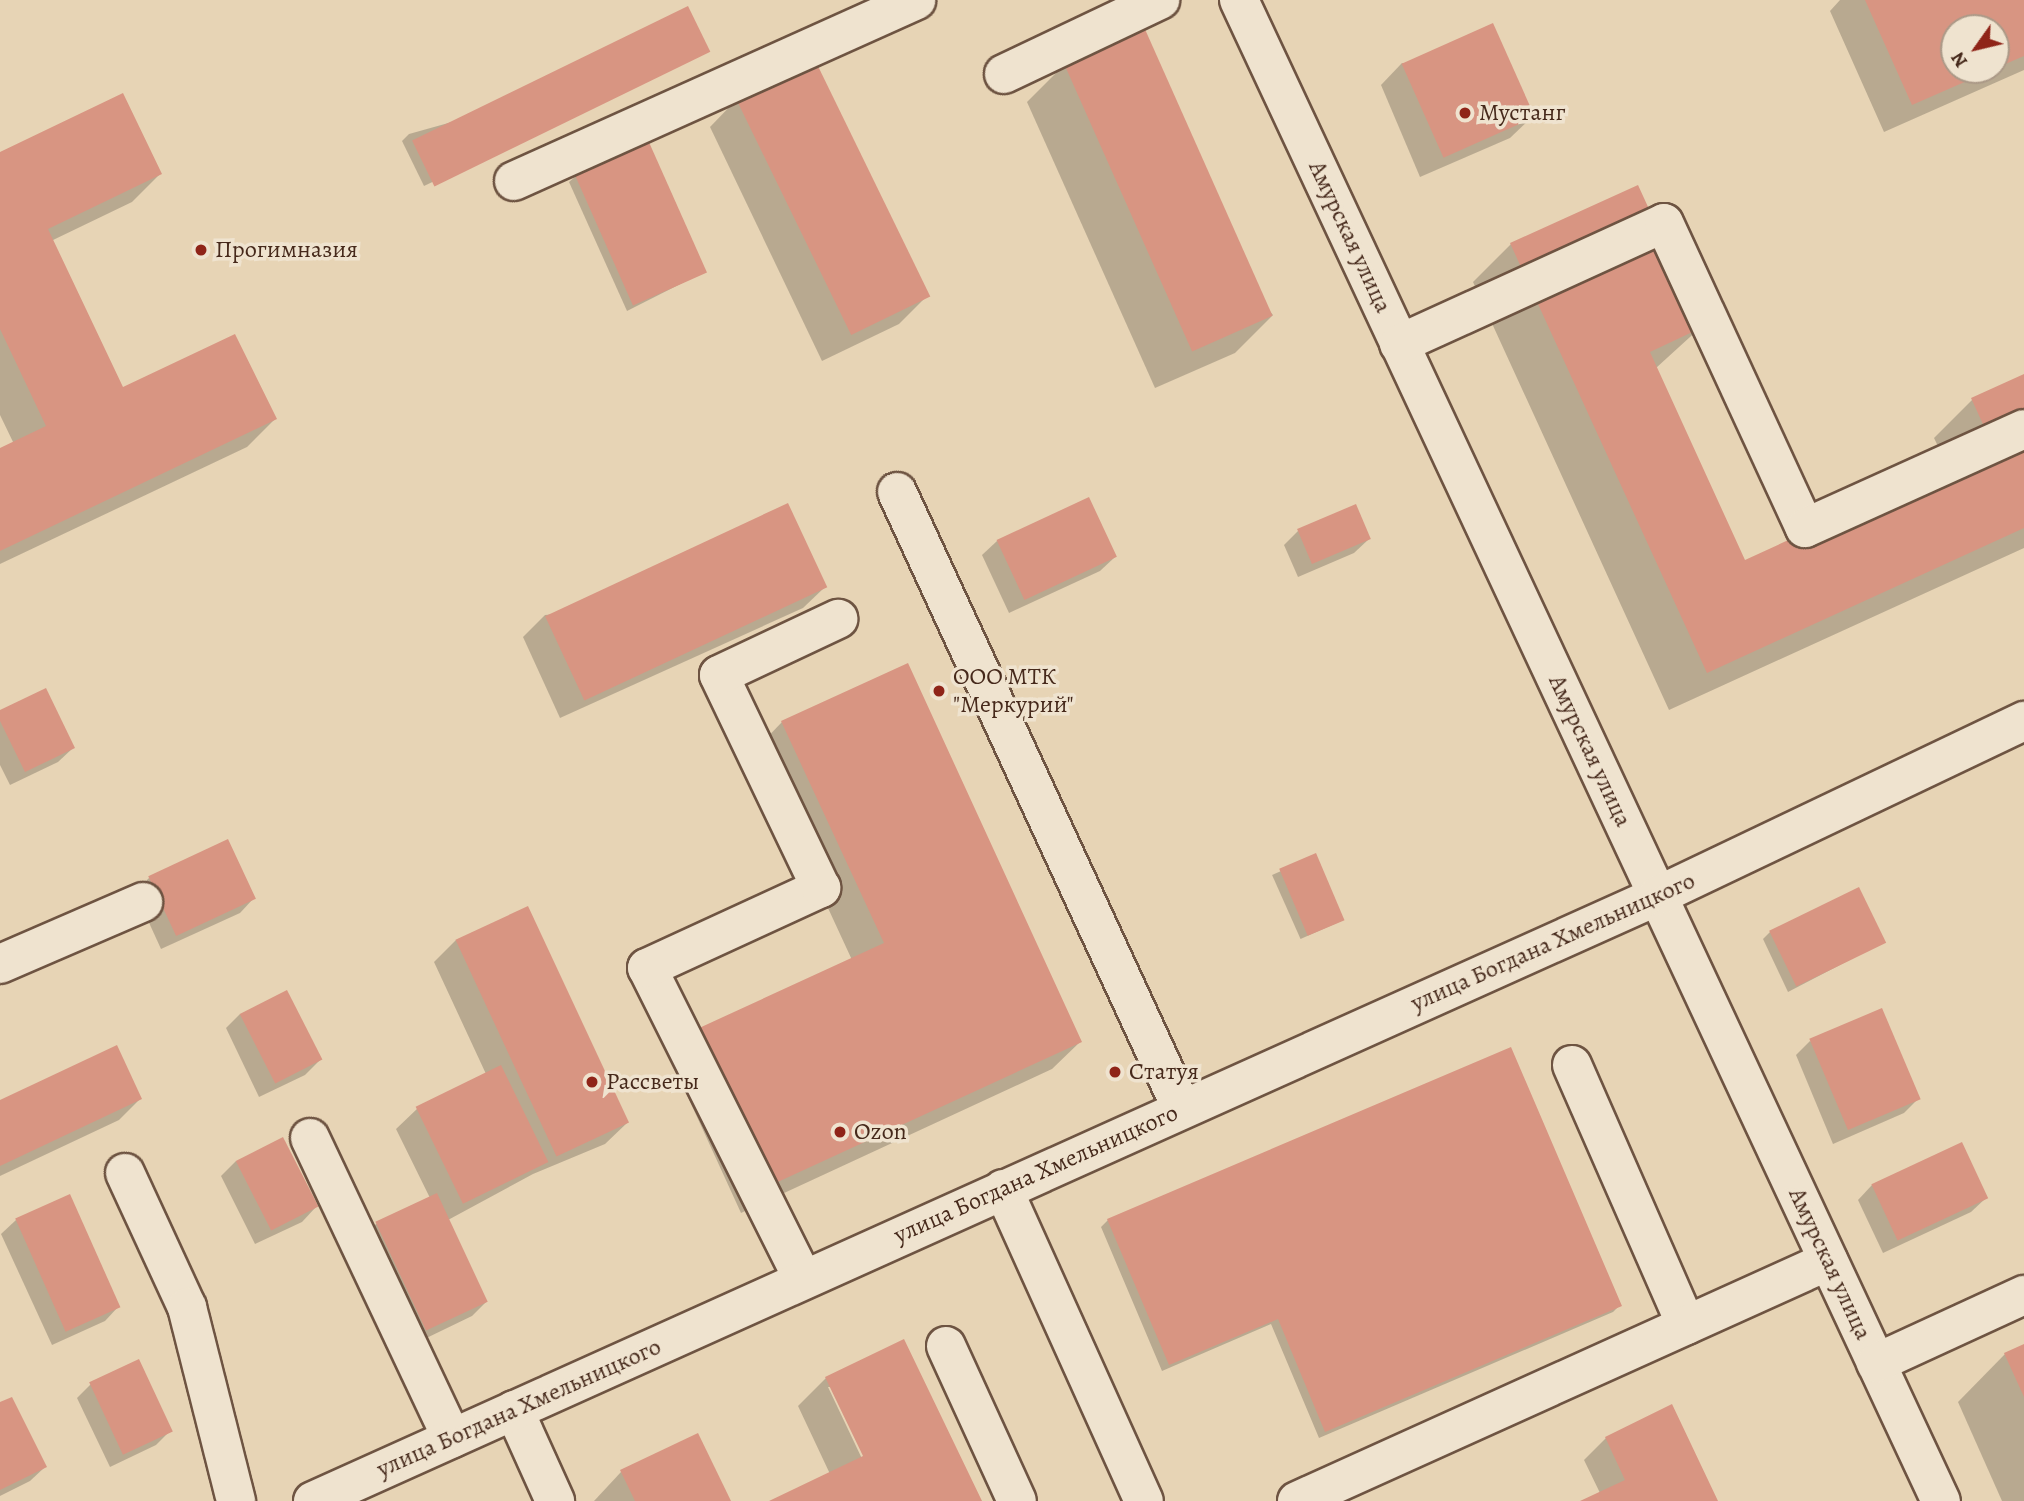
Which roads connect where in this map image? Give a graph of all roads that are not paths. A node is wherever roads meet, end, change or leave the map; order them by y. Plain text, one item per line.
1 (916, 0) edge
2 (1160, 0) edge
3 (1239, 0) edge
4 (1004, 74) dead end
5 (514, 181) dead end
6 (1399, 344) junction
7 (2024, 429) edge
8 (897, 492) dead end
9 (838, 619) dead end
10 (2024, 721) edge
11 (1657, 896) junction
12 (143, 902) dead end
13 (0, 964) edge
14 (1572, 1065) dead end
15 (1182, 1109) junction
16 (310, 1138) dead end
17 (125, 1173) dead end
18 (1003, 1189) junction
19 (1828, 1261) junction
20 (803, 1279) junction
21 (2024, 1295) edge
22 (1686, 1325) junction
23 (946, 1346) dead end
24 (1876, 1363) junction
25 (513, 1410) junction
26 (452, 1438) junction
27 (236, 1501) edge
28 (313, 1501) edge
29 (555, 1501) edge
30 (1017, 1501) edge
31 (1144, 1501) edge
32 (1297, 1501) edge
33 (1941, 1501) edge

1 - 5 street
2 - 4 street
3 - 6 street, Амурская улица
6 - 7 street
6 - 11 street, Амурская улица
8 - 15 street
9 - 20 street
10 - 11 street, улица Богдана Хмельницкого
11 - 15 street, улица Богдана Хмельницкого
11 - 19 street, Амурская улица
12 - 13 street
14 - 22 street
15 - 18 street, улица Богдана Хмельницкого
16 - 26 street
17 - 27 street
18 - 20 street, улица Богдана Хмельницкого
18 - 31 street
19 - 22 street
19 - 24 street, Амурская улица
20 - 25 street, улица Богдана Хмельницкого
21 - 24 street
22 - 32 street
23 - 30 street
24 - 33 street, Амурская улица
25 - 26 street, улица Богдана Хмельницкого
25 - 29 street
26 - 28 street, улица Богдана Хмельницкого

